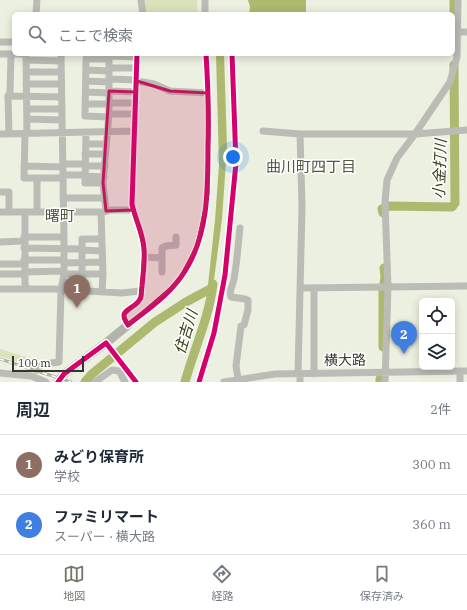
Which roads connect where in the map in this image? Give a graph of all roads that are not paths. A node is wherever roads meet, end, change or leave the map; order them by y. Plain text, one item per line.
1 (37, 0) edge
2 (141, 0) edge
3 (205, 0) edge
4 (458, 0) edge
5 (36, 12) edge
6 (143, 12) edge
7 (205, 12) edge
8 (458, 32) junction
9 (467, 32) edge
10 (0, 42) edge
11 (12, 42) edge
12 (0, 54) edge
13 (11, 54) joint
14 (26, 56) edge
15 (137, 56) edge
16 (206, 56) edge
17 (61, 57) edge
18 (109, 59) joint
19 (26, 60) junction
20 (137, 68) junction
21 (109, 69) junction
22 (86, 70) junction
23 (26, 72) junction
24 (61, 72) junction
25 (86, 81) junction
26 (109, 81) junction
27 (137, 81) junction
28 (26, 84) junction
29 (61, 84) junction
30 (86, 92) junction
31 (109, 92) junction
32 (136, 92) junction
33 (208, 93) junction
34 (8, 96) junction
35 (26, 96) junction
36 (61, 96) junction
37 (109, 103) junction
38 (136, 103) junction
39 (86, 104) junction
40 (26, 109) junction
41 (61, 109) junction
42 (136, 114) junction
43 (108, 116) junction
44 (26, 120) junction
45 (61, 120) junction
46 (467, 130) edge
47 (107, 131) junction
48 (135, 131) junction
49 (263, 131) dead end
50 (61, 132) junction
51 (86, 132) junction
52 (0, 134) edge
53 (9, 134) junction
54 (26, 134) junction
55 (300, 134) junction
56 (415, 134) junction
57 (86, 144) junction
58 (106, 144) junction
59 (85, 154) junction
60 (105, 154) junction
61 (85, 165) junction
62 (24, 166) junction
63 (104, 166) junction
64 (63, 171) junction
65 (85, 176) junction
66 (37, 178) junction
67 (104, 180) junction
68 (0, 192) edge
69 (63, 198) junction
70 (105, 198) junction
71 (133, 210) junction
72 (63, 211) junction
73 (104, 211) junction
74 (0, 212) edge
75 (9, 212) junction
76 (25, 212) junction
77 (37, 212) junction
78 (240, 228) dead end
79 (45, 237) junction
80 (64, 237) junction
81 (176, 237) dead end
82 (101, 239) junction
83 (0, 242) edge
84 (24, 242) junction
85 (45, 248) junction
86 (64, 249) junction
87 (82, 249) junction
88 (101, 251) junction
89 (144, 257) junction
90 (162, 258) junction
91 (45, 260) junction
92 (24, 262) junction
93 (64, 262) junction
94 (82, 262) junction
95 (102, 262) junction
96 (0, 264) edge
97 (162, 272) dead end
98 (24, 273) junction
99 (64, 273) junction
100 (0, 274) edge
101 (82, 274) junction
102 (103, 274) junction
103 (467, 286) edge
104 (388, 287) junction
105 (301, 288) junction
106 (314, 288) junction
107 (0, 289) edge
108 (26, 289) junction
109 (62, 290) junction
110 (140, 291) junction
111 (102, 292) junction
112 (128, 325) junction
113 (108, 345) junction
114 (464, 371) edge
115 (34, 373) junction
116 (342, 373) junction
117 (386, 373) junction
118 (0, 374) edge
119 (299, 374) junction
120 (314, 374) junction
121 (238, 379) junction
122 (46, 382) edge
123 (58, 382) edge
124 (96, 382) edge
125 (125, 382) edge
126 (136, 382) edge
127 (224, 382) edge
128 (300, 382) edge
129 (342, 382) edge
130 (385, 382) edge
131 (460, 382) edge

1 - 5 street
2 - 6 street
3 - 7 street
4 - 8 street
8 - 9 street
8 - 56 street
10 - 11 street
12 - 13 street
13 - 34 street
14 - 19 street
15 - 20 street
16 - 33 street
17 - 19 street
17 - 24 street
18 - 21 street
18 - 22 street
19 - 23 street
20 - 21 street
20 - 27 street
21 - 22 street
21 - 26 street
22 - 25 street
23 - 24 street
23 - 28 street
24 - 29 street
25 - 26 street
25 - 30 street
26 - 27 street
26 - 31 street
27 - 32 street
27 - 33 street
28 - 29 street
28 - 35 street
29 - 36 street
30 - 31 street
30 - 39 street
31 - 32 street
31 - 37 street
32 - 38 street
33 - 112 street
34 - 35 street
34 - 53 street
35 - 36 street
35 - 40 street
36 - 41 street
37 - 38 street
37 - 39 street
37 - 43 street
38 - 42 street
39 - 43 street
40 - 41 street
40 - 44 street
41 - 45 street
42 - 43 street
42 - 48 street
43 - 47 street
44 - 45 street
44 - 54 street
45 - 50 street
46 - 56 street
47 - 48 street
47 - 51 street
47 - 58 street
48 - 71 street
49 - 55 street
50 - 51 street
50 - 54 street
50 - 64 street
51 - 57 street
52 - 53 street
53 - 54 street
54 - 62 street
55 - 56 street
55 - 105 street
56 - 104 street
57 - 58 street
57 - 59 street
58 - 60 street
59 - 60 street
59 - 61 street
60 - 63 street
61 - 63 street
61 - 64 street
61 - 65 street
62 - 64 street
62 - 66 street
63 - 67 street
64 - 65 street
64 - 66 street
64 - 69 street
65 - 67 street
66 - 77 street
67 - 70 street
68 - 75 street
69 - 70 street
69 - 72 street
70 - 73 street
71 - 73 street
71 - 89 street
72 - 73 street
72 - 77 street
72 - 80 street
73 - 82 street
74 - 75 street
75 - 76 street
76 - 77 street
76 - 84 street
78 - 121 street
79 - 80 street
79 - 84 street
79 - 85 street
80 - 86 street
81 - 90 street
82 - 87 street
82 - 88 street
83 - 84 street
84 - 85 street
84 - 92 street
85 - 86 street
85 - 91 street
86 - 87 street
86 - 93 street
87 - 88 street
87 - 94 street
88 - 95 street
89 - 90 street
89 - 110 street
90 - 97 street
91 - 92 street
91 - 93 street
92 - 96 street
92 - 98 street
93 - 94 street
93 - 99 street
94 - 95 street
94 - 101 street
95 - 102 street
98 - 99 street
98 - 100 street
98 - 108 street
99 - 101 street
99 - 109 street
101 - 102 street
102 - 111 street
103 - 104 street
104 - 106 street
104 - 117 street
105 - 106 street
105 - 119 street
106 - 120 street
107 - 108 street
108 - 109 street
109 - 111 street
109 - 115 street
110 - 111 street
110 - 112 street
112 - 113 main road
113 - 123 main road
113 - 126 street
114 - 117 street, 横大路
114 - 131 street
115 - 118 street
115 - 122 street
116 - 117 street, 横大路
116 - 120 street, 横大路
116 - 129 street
117 - 130 street
119 - 120 street, 横大路
119 - 121 street, 横大路
119 - 128 street
121 - 127 street, 横大路
124 - 125 street

